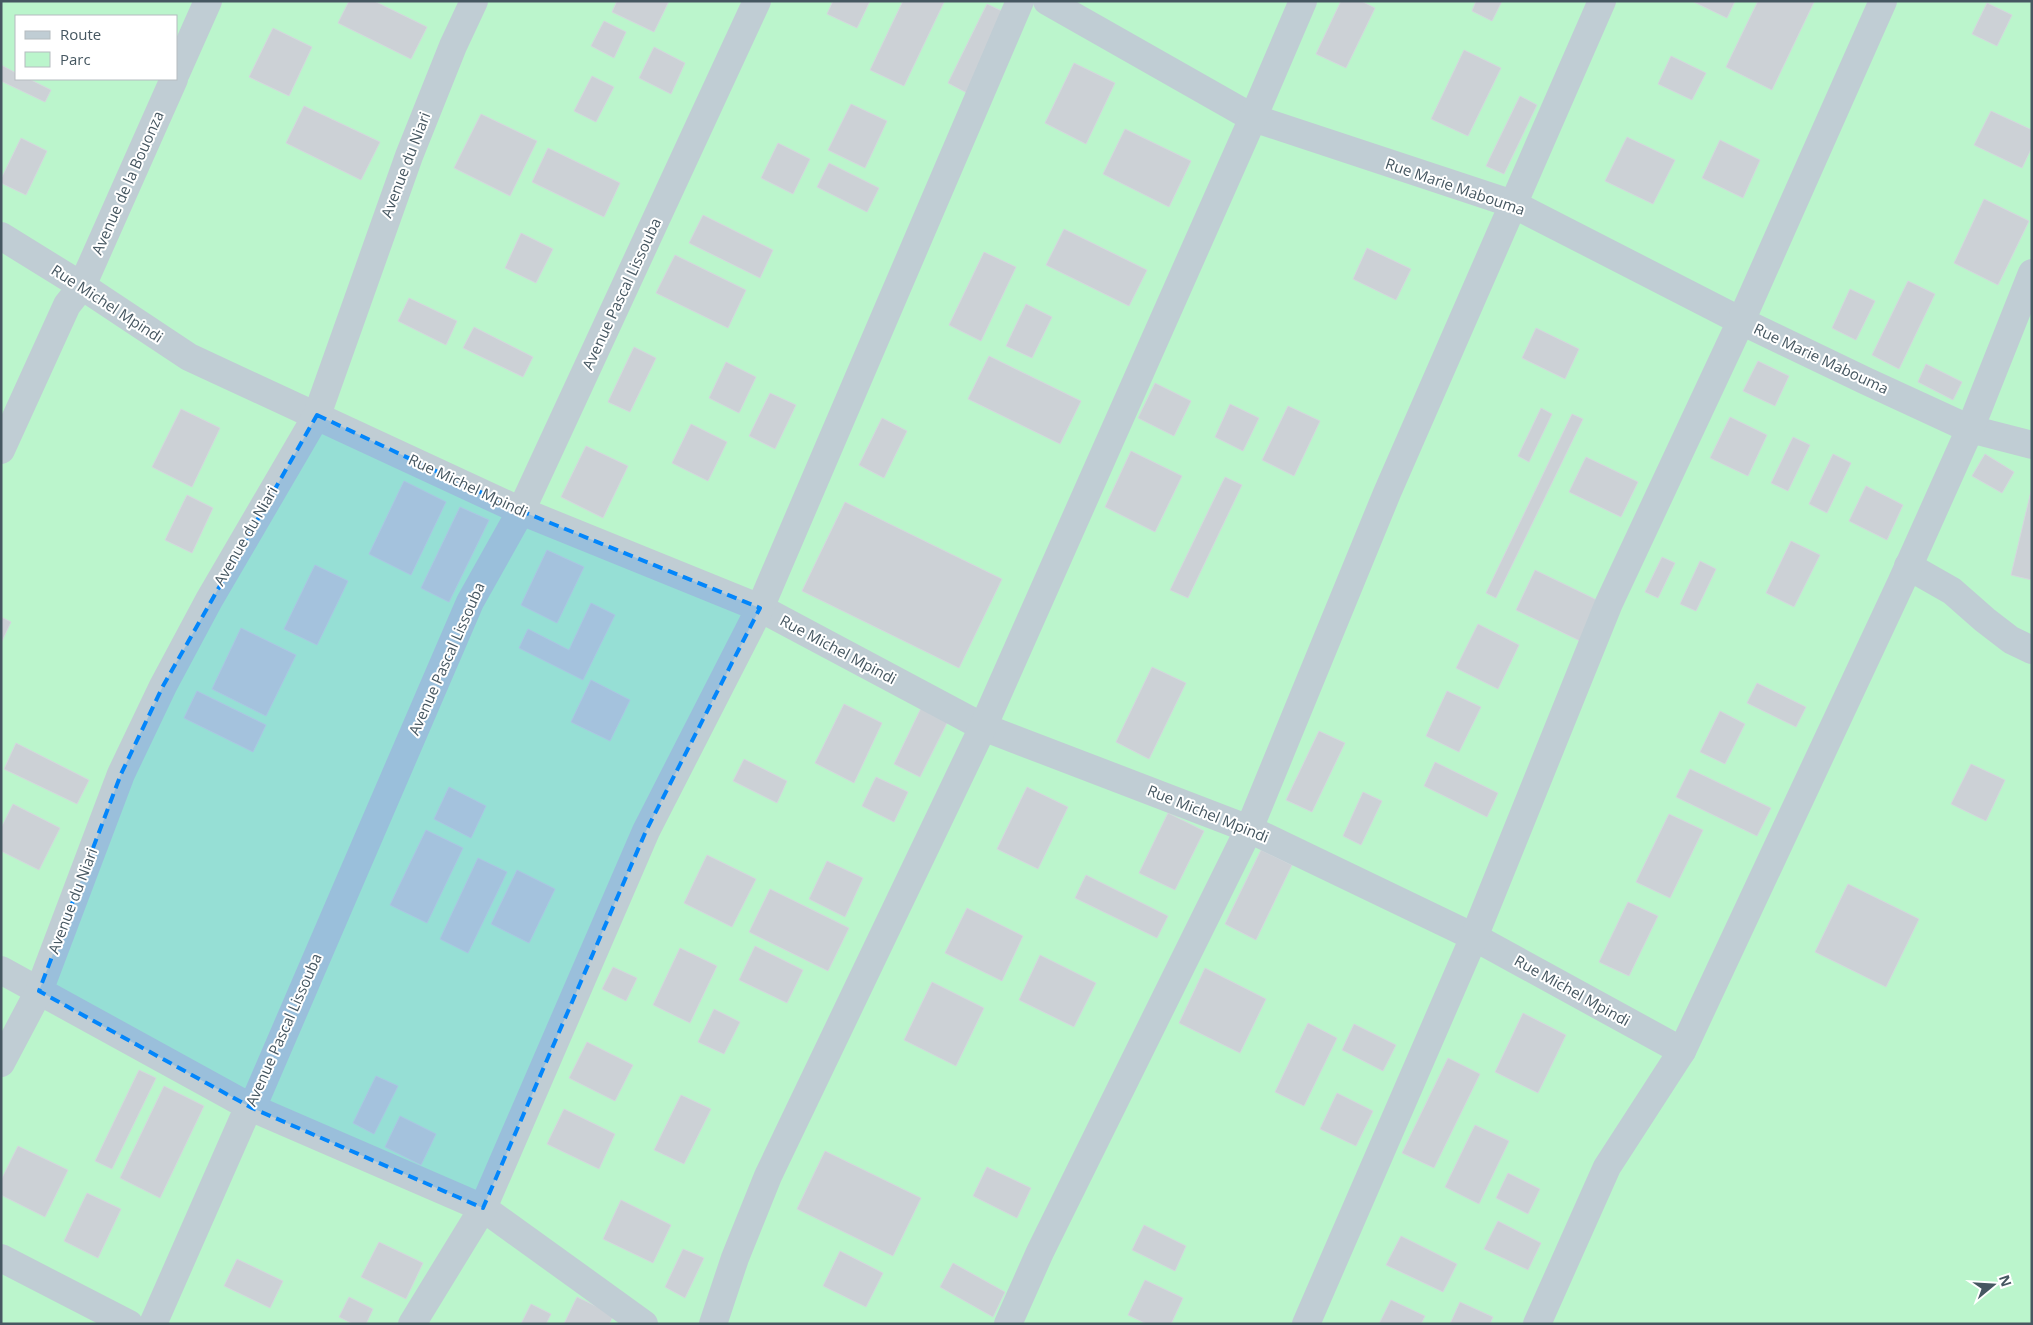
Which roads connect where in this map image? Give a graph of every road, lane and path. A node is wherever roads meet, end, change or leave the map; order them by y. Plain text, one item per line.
1 (208, 1) edge
2 (474, 1) edge
3 (757, 1) edge
4 (1020, 1) edge
5 (1047, 1) edge
6 (1303, 1) edge
7 (1602, 1) edge
8 (1882, 1) edge
9 (178, 68) edge
10 (174, 80) edge
11 (1253, 118) junction
12 (1512, 204) junction
13 (1, 236) edge
14 (2032, 273) edge
15 (82, 286) junction
16 (1741, 321) junction
17 (317, 415) junction
18 (1970, 428) junction
19 (2032, 445) edge
20 (1, 450) edge
21 (521, 511) junction
22 (1908, 566) junction
23 (760, 608) junction
24 (2032, 650) edge
25 (983, 727) junction
26 (1249, 829) junction
27 (1474, 937) junction
28 (1, 970) edge
29 (39, 991) junction
30 (1682, 1051) junction
31 (1, 1063) edge
32 (252, 1108) junction
33 (483, 1208) junction
34 (1, 1258) edge
35 (129, 1324) edge
36 (153, 1324) edge
37 (412, 1324) edge
38 (644, 1324) edge
39 (713, 1324) edge
40 (1008, 1324) edge
41 (1306, 1324) edge
42 (1537, 1324) edge

1 - 9 street
2 - 17 street, Avenue du Niari
3 - 21 street, Avenue Pascal Lissouba
4 - 23 street
5 - 11 street, Rue Marie Mabouma
6 - 11 street
7 - 12 street
8 - 16 street
10 - 15 street, Avenue de la Bouonza
11 - 12 street, Rue Marie Mabouma
11 - 25 street
12 - 16 street, Rue Marie Mabouma
12 - 26 street
13 - 15 street, Rue Michel Mpindi
14 - 18 street
15 - 17 street, Rue Michel Mpindi
15 - 20 street, Avenue de la Bouonza
16 - 18 street, Rue Marie Mabouma
16 - 27 street
17 - 21 street, Rue Michel Mpindi
17 - 29 street, Avenue du Niari
18 - 19 street, Rue Marie Mabouma
18 - 22 street
21 - 23 street, Rue Michel Mpindi
21 - 32 street, Avenue Pascal Lissouba
22 - 24 street
22 - 30 street
23 - 25 street, Rue Michel Mpindi
23 - 33 street
25 - 26 street, Rue Michel Mpindi
25 - 39 street
26 - 27 street, Rue Michel Mpindi
26 - 40 street
27 - 30 street, Rue Michel Mpindi
27 - 41 street
28 - 29 street
29 - 31 street, Avenue du Niari
29 - 32 street
30 - 42 street
32 - 33 street
32 - 36 street, Avenue Pascal Lissouba
33 - 37 street
33 - 38 street
34 - 35 street

